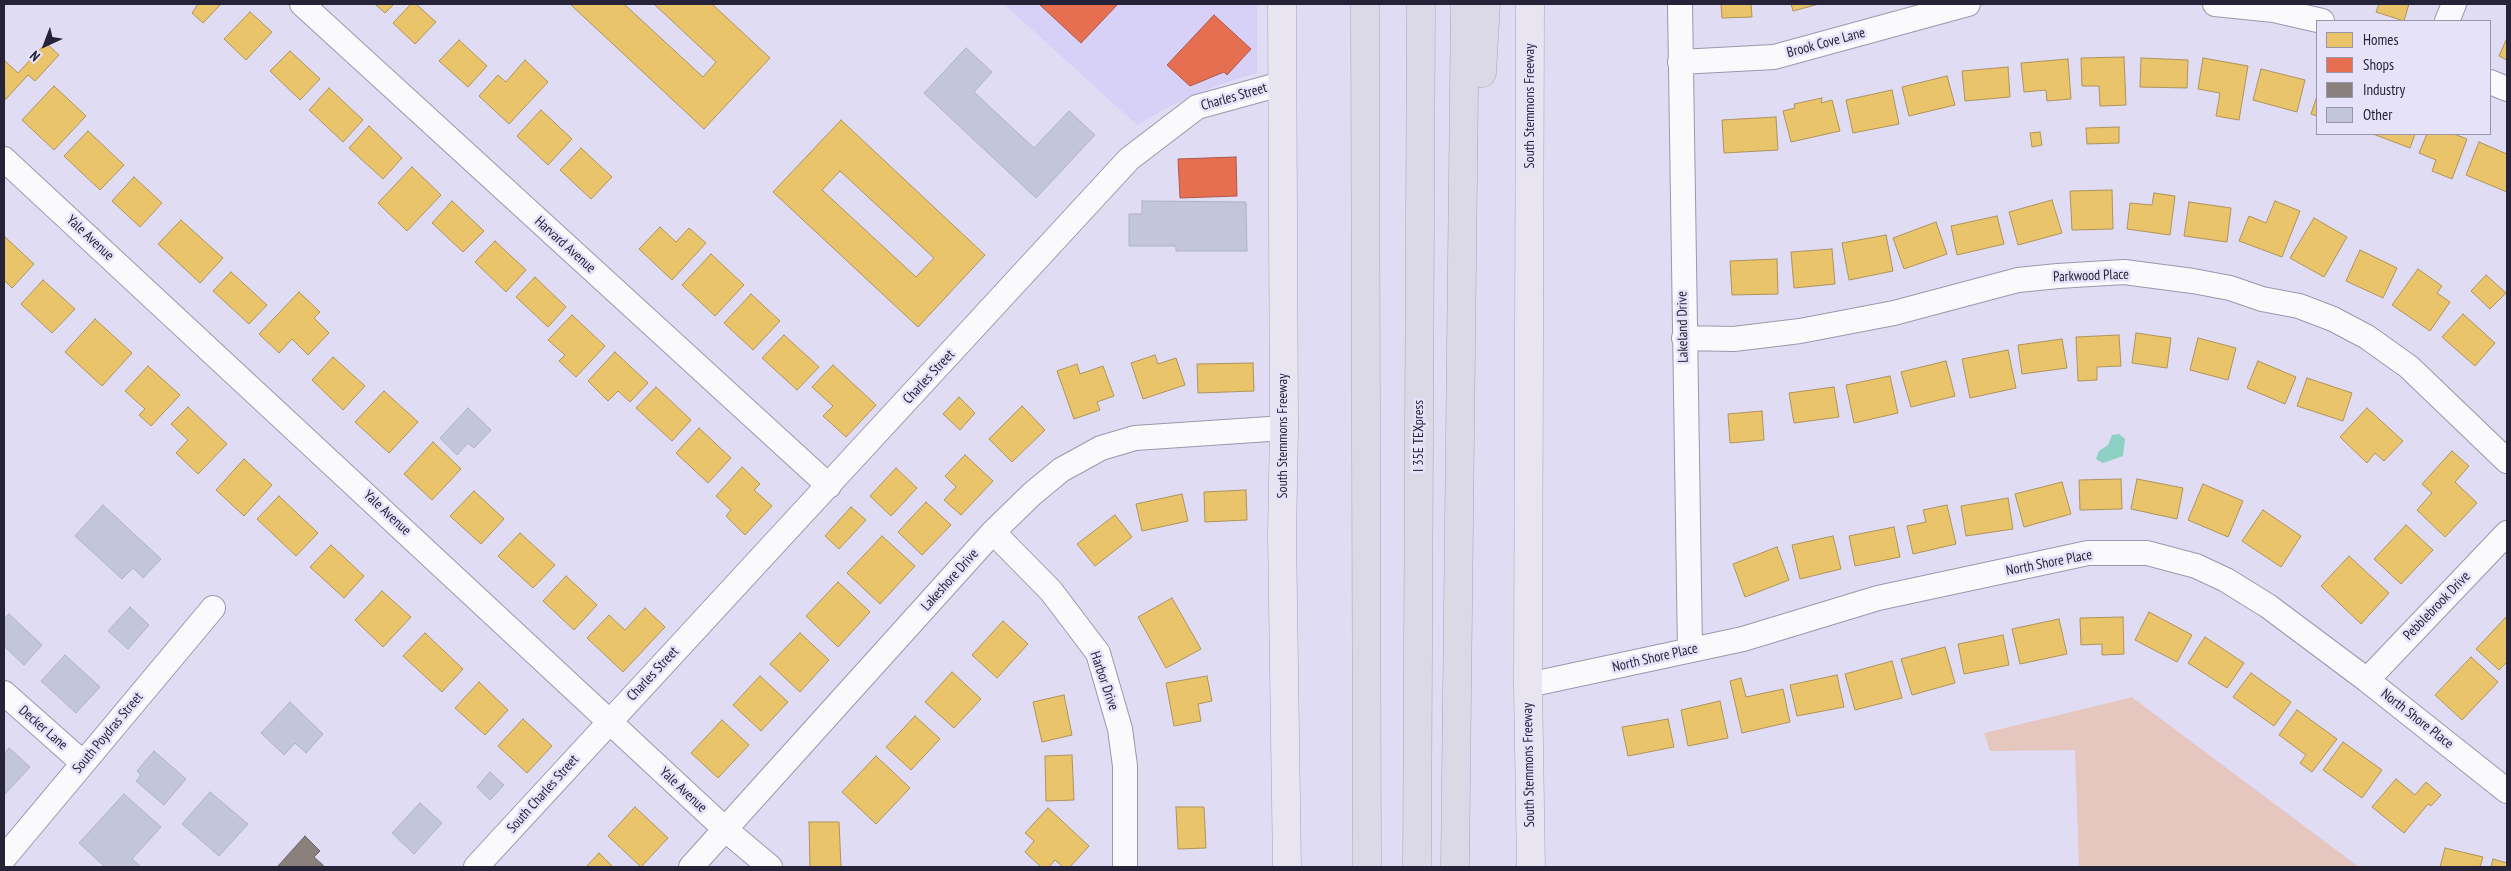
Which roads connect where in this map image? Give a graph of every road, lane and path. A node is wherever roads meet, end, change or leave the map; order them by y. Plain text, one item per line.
1 (302, 4) edge
2 (1282, 4) edge
3 (1421, 4) edge
4 (1465, 4) edge
5 (1486, 4) edge
6 (1530, 4) edge
7 (1680, 4) edge
8 (1968, 4) edge
9 (2215, 4) edge
10 (2454, 4) edge
11 (1365, 5) edge
12 (2318, 20) edge
13 (2447, 20) edge
14 (1680, 62) junction
15 (2491, 82) edge
16 (1281, 84) junction
17 (2507, 89) edge
18 (4, 159) edge
19 (1684, 338) junction
20 (1462, 377) junction
21 (1284, 428) junction
22 (2507, 462) edge
23 (829, 486) junction
24 (993, 532) junction
25 (2507, 533) edge
26 (213, 608) dead end
27 (1690, 650) junction
28 (2367, 680) junction
29 (1528, 684) junction
30 (4, 693) edge
31 (609, 721) junction
32 (83, 762) junction
33 (1367, 778) junction
34 (2507, 791) edge
35 (726, 830) junction
36 (4, 858) edge
37 (476, 867) edge
38 (691, 867) edge
39 (770, 867) edge
40 (1125, 867) edge
41 (1287, 867) edge
42 (1363, 867) edge
43 (1367, 867) edge
44 (1417, 867) edge
45 (1455, 867) edge
46 (1531, 867) edge

1 - 23 street, Harvard Avenue
2 - 16 main road, South Stemmons Freeway
3 - 44 highway, I 35E TEXpress
4 - 20 highway
5 - 20 highway
6 - 29 main road, South Stemmons Freeway
7 - 14 street, Lakeland Drive
8 - 14 street, Brook Cove Lane
9 - 12 street
10 - 13 street
11 - 33 highway
14 - 19 street, Lakeland Drive
15 - 17 street
16 - 21 main road, South Stemmons Freeway
16 - 23 street, Charles Street
18 - 31 street, Yale Avenue
19 - 22 street, Parkwood Place
19 - 27 street, Lakeland Drive
20 - 45 highway
21 - 24 street, Lakeshore Drive
21 - 41 main road, South Stemmons Freeway
23 - 31 street, Charles Street
24 - 35 street, Lakeshore Drive
24 - 40 street, Harbor Drive
25 - 28 street, Pebblebrook Drive
26 - 32 street, South Poydras Street
27 - 28 street, North Shore Place
27 - 29 street, North Shore Place
28 - 34 street, North Shore Place
29 - 46 main road, South Stemmons Freeway
30 - 32 street, Decker Lane
31 - 35 street, Yale Avenue
31 - 37 street, South Charles Street
32 - 36 street, South Poydras Street
33 - 42 highway
33 - 43 highway
35 - 38 street, Lakeshore Drive
35 - 39 street, Yale Avenue

